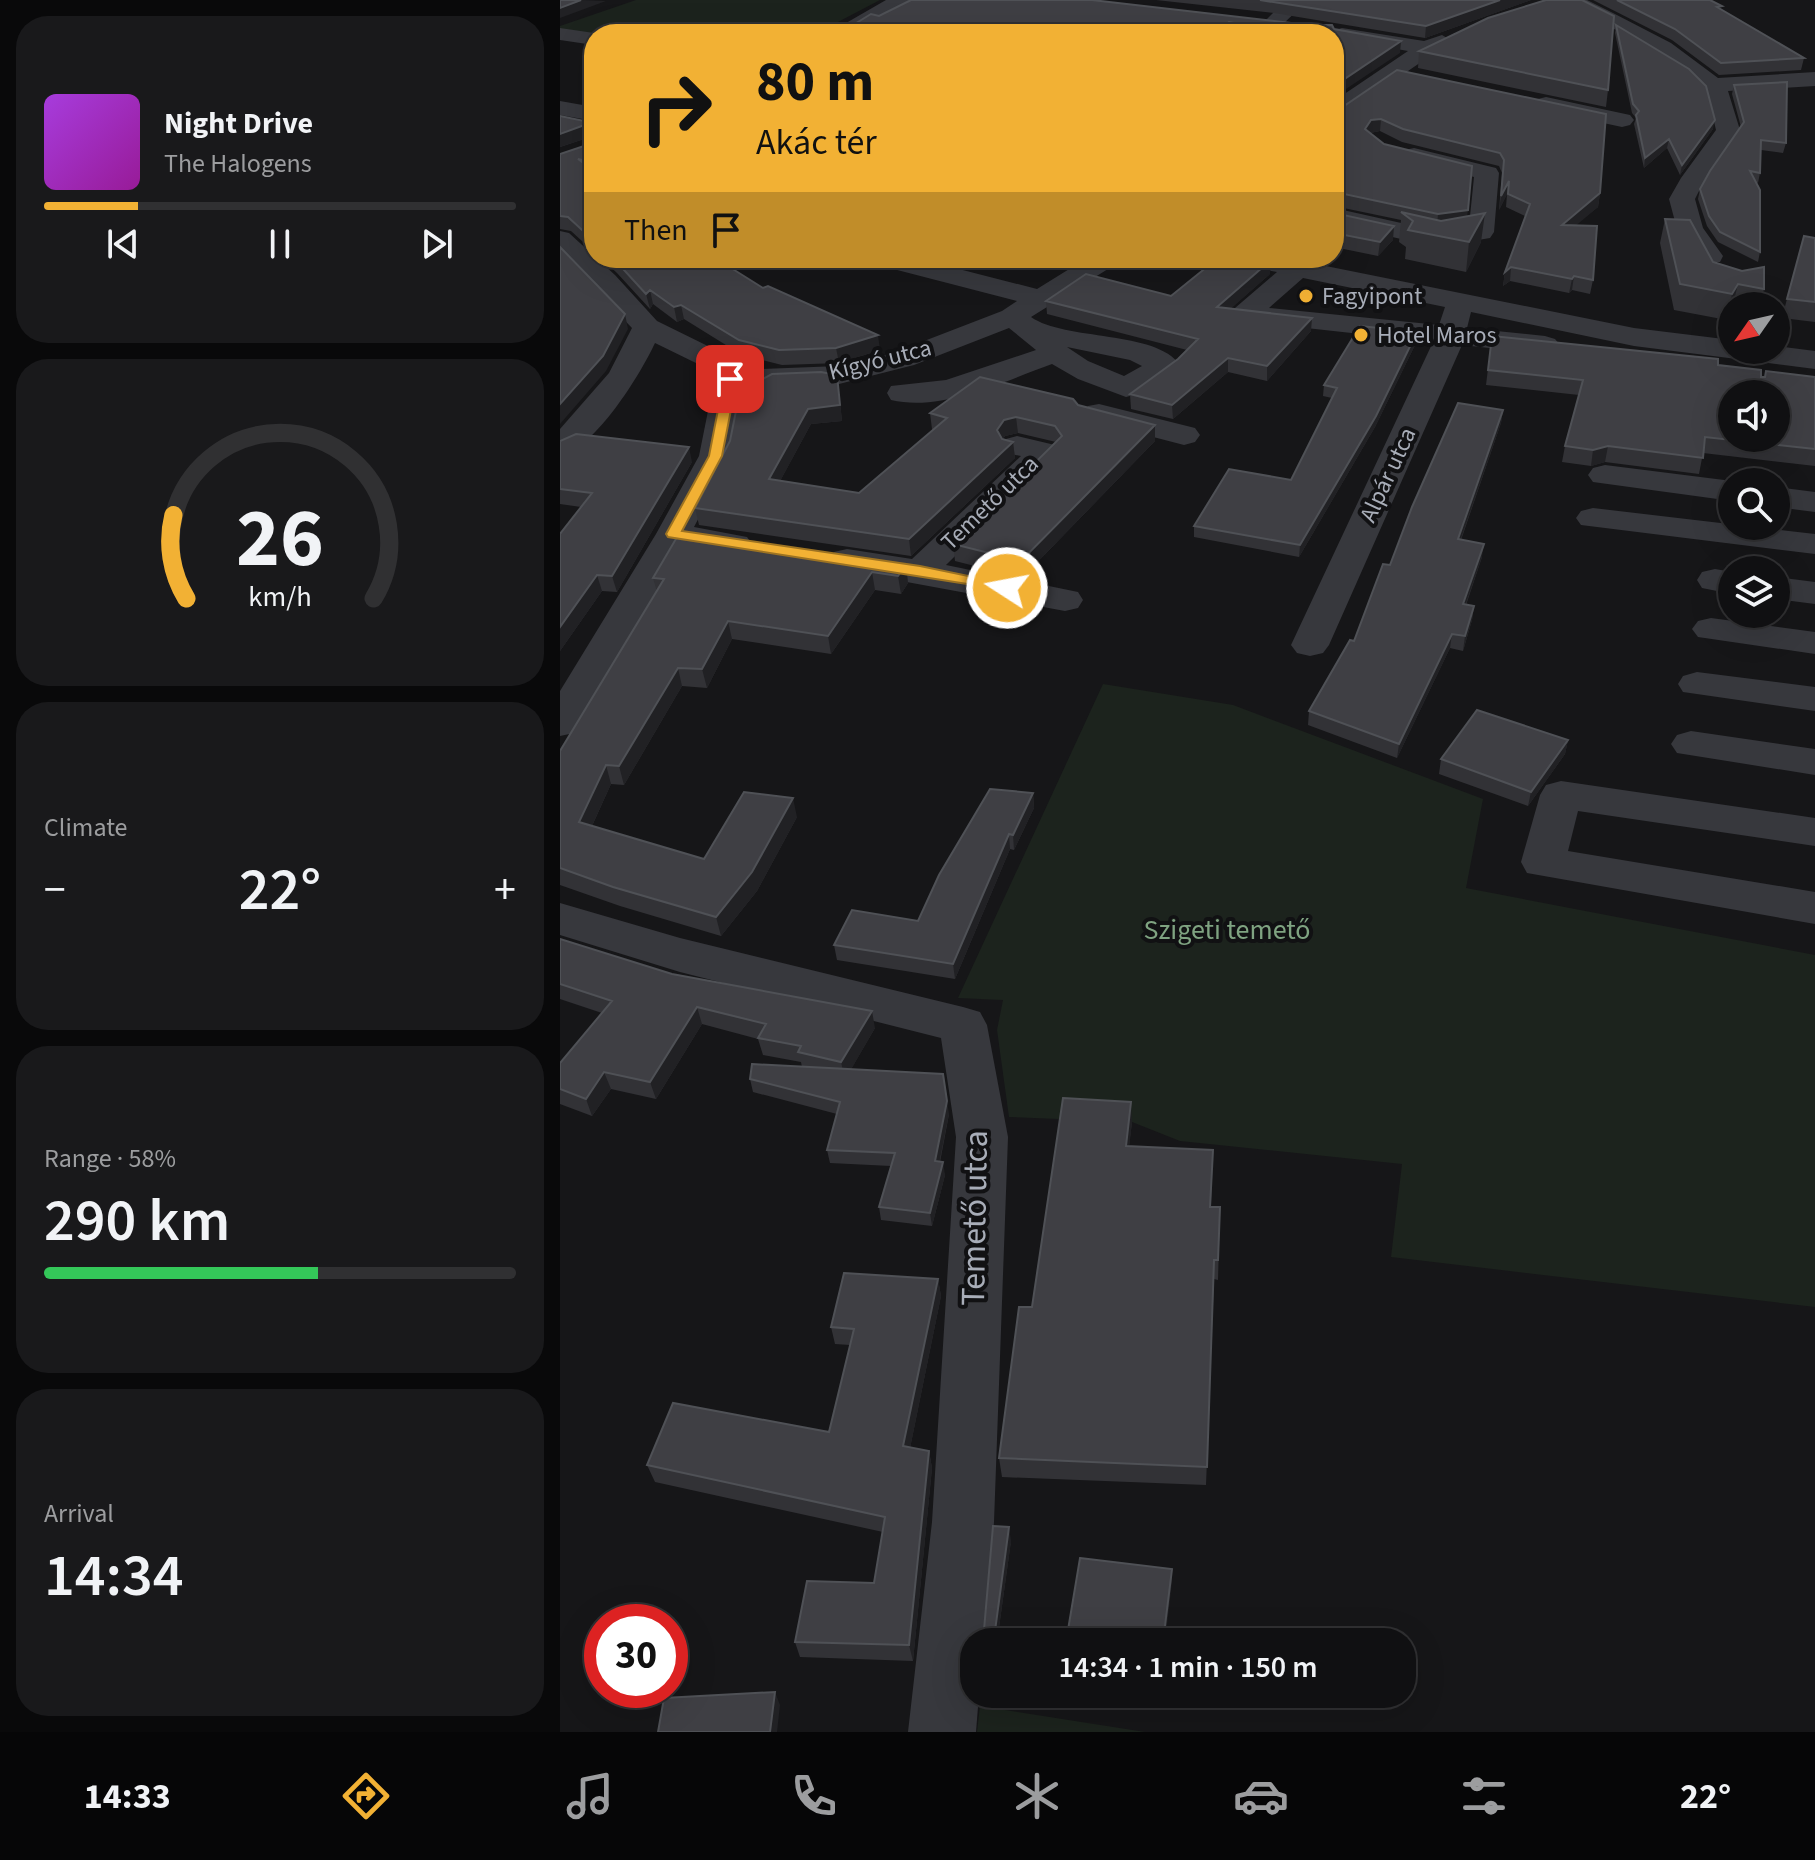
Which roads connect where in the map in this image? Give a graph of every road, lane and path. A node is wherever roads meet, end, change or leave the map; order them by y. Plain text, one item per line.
1 (901, 0) edge
2 (1298, 0) edge
3 (1561, 1) edge
4 (856, 24) edge
5 (1286, 24) edge
6 (560, 34) edge
7 (1344, 34) edge
8 (1456, 35) edge
9 (584, 38) edge
10 (1427, 48) junction
11 (1391, 72) junction
12 (1422, 78) edge
13 (1815, 79) edge
14 (1713, 85) junction
15 (1344, 87) edge
16 (1362, 90) junction
17 (1530, 101) edge
18 (560, 108) edge
19 (584, 112) edge
20 (1344, 114) edge
21 (1602, 137) edge
22 (1393, 150) edge
23 (1344, 218) edge
24 (560, 239) edge
25 (584, 261) edge
26 (1722, 267) edge
27 (591, 268) edge
28 (922, 268) edge
29 (1090, 268) edge
30 (1288, 268) edge
31 (1296, 270) junction
32 (1041, 299) junction
33 (1460, 303) junction
34 (1012, 317) junction
35 (647, 327) junction
36 (1451, 336) junction
37 (1634, 337) junction
38 (1046, 344) junction
39 (1718, 348) edge
40 (1790, 357) edge
41 (1815, 360) edge
42 (730, 379) junction
43 (1126, 388) junction
44 (902, 393) dead end
45 (1184, 435) dead end
46 (560, 446) edge
47 (1017, 446) dead end
48 (1605, 475) dead end
49 (1718, 489) edge
50 (1790, 499) edge
51 (1815, 502) edge
52 (1593, 518) dead end
53 (673, 534) junction
54 (1815, 544) edge
55 (765, 548) edge
56 (812, 555) edge
57 (920, 571) junction
58 (1790, 590) edge
59 (1815, 593) edge
60 (1065, 600) dead end
61 (1711, 629) dead end
62 (1815, 643) edge
63 (1310, 645) dead end
64 (1697, 684) dead end
65 (1815, 699) edge
66 (560, 724) edge
67 (1691, 744) dead end
68 (1815, 762) edge
69 (1815, 832) edge
70 (1815, 908) edge
71 (560, 919) edge
72 (942, 1732) edge

1 - 4 street
2 - 5 street
3 - 14 street
6 - 9 street
7 - 10 street
8 - 10 street
10 - 11 street
11 - 12 street
11 - 16 street
13 - 14 street
14 - 26 street
15 - 16 street
16 - 20 street
17 - 21 street
18 - 19 street
22 - 23 street
24 - 25 street
27 - 35 street
28 - 32 street
29 - 32 street, Kígyó utca
30 - 31 street
31 - 33 street
31 - 36 street
32 - 34 street, Kígyó utca
33 - 36 street, Alpár utca
33 - 37 street
34 - 38 street
34 - 42 street, Kígyó utca
35 - 42 street
35 - 46 street
36 - 37 street
36 - 63 street, Alpár utca
37 - 39 street
38 - 43 street
38 - 43 street
38 - 44 street
40 - 41 street
42 - 53 street
43 - 45 street
47 - 57 street, Temető utca
48 - 49 street
50 - 51 street
52 - 54 street
53 - 55 street
53 - 66 street
56 - 57 street, Temető utca
57 - 60 street, Temető utca
58 - 59 street
61 - 62 street
64 - 65 street
67 - 68 street
69 - 70 street
71 - 72 street, Temető utca

